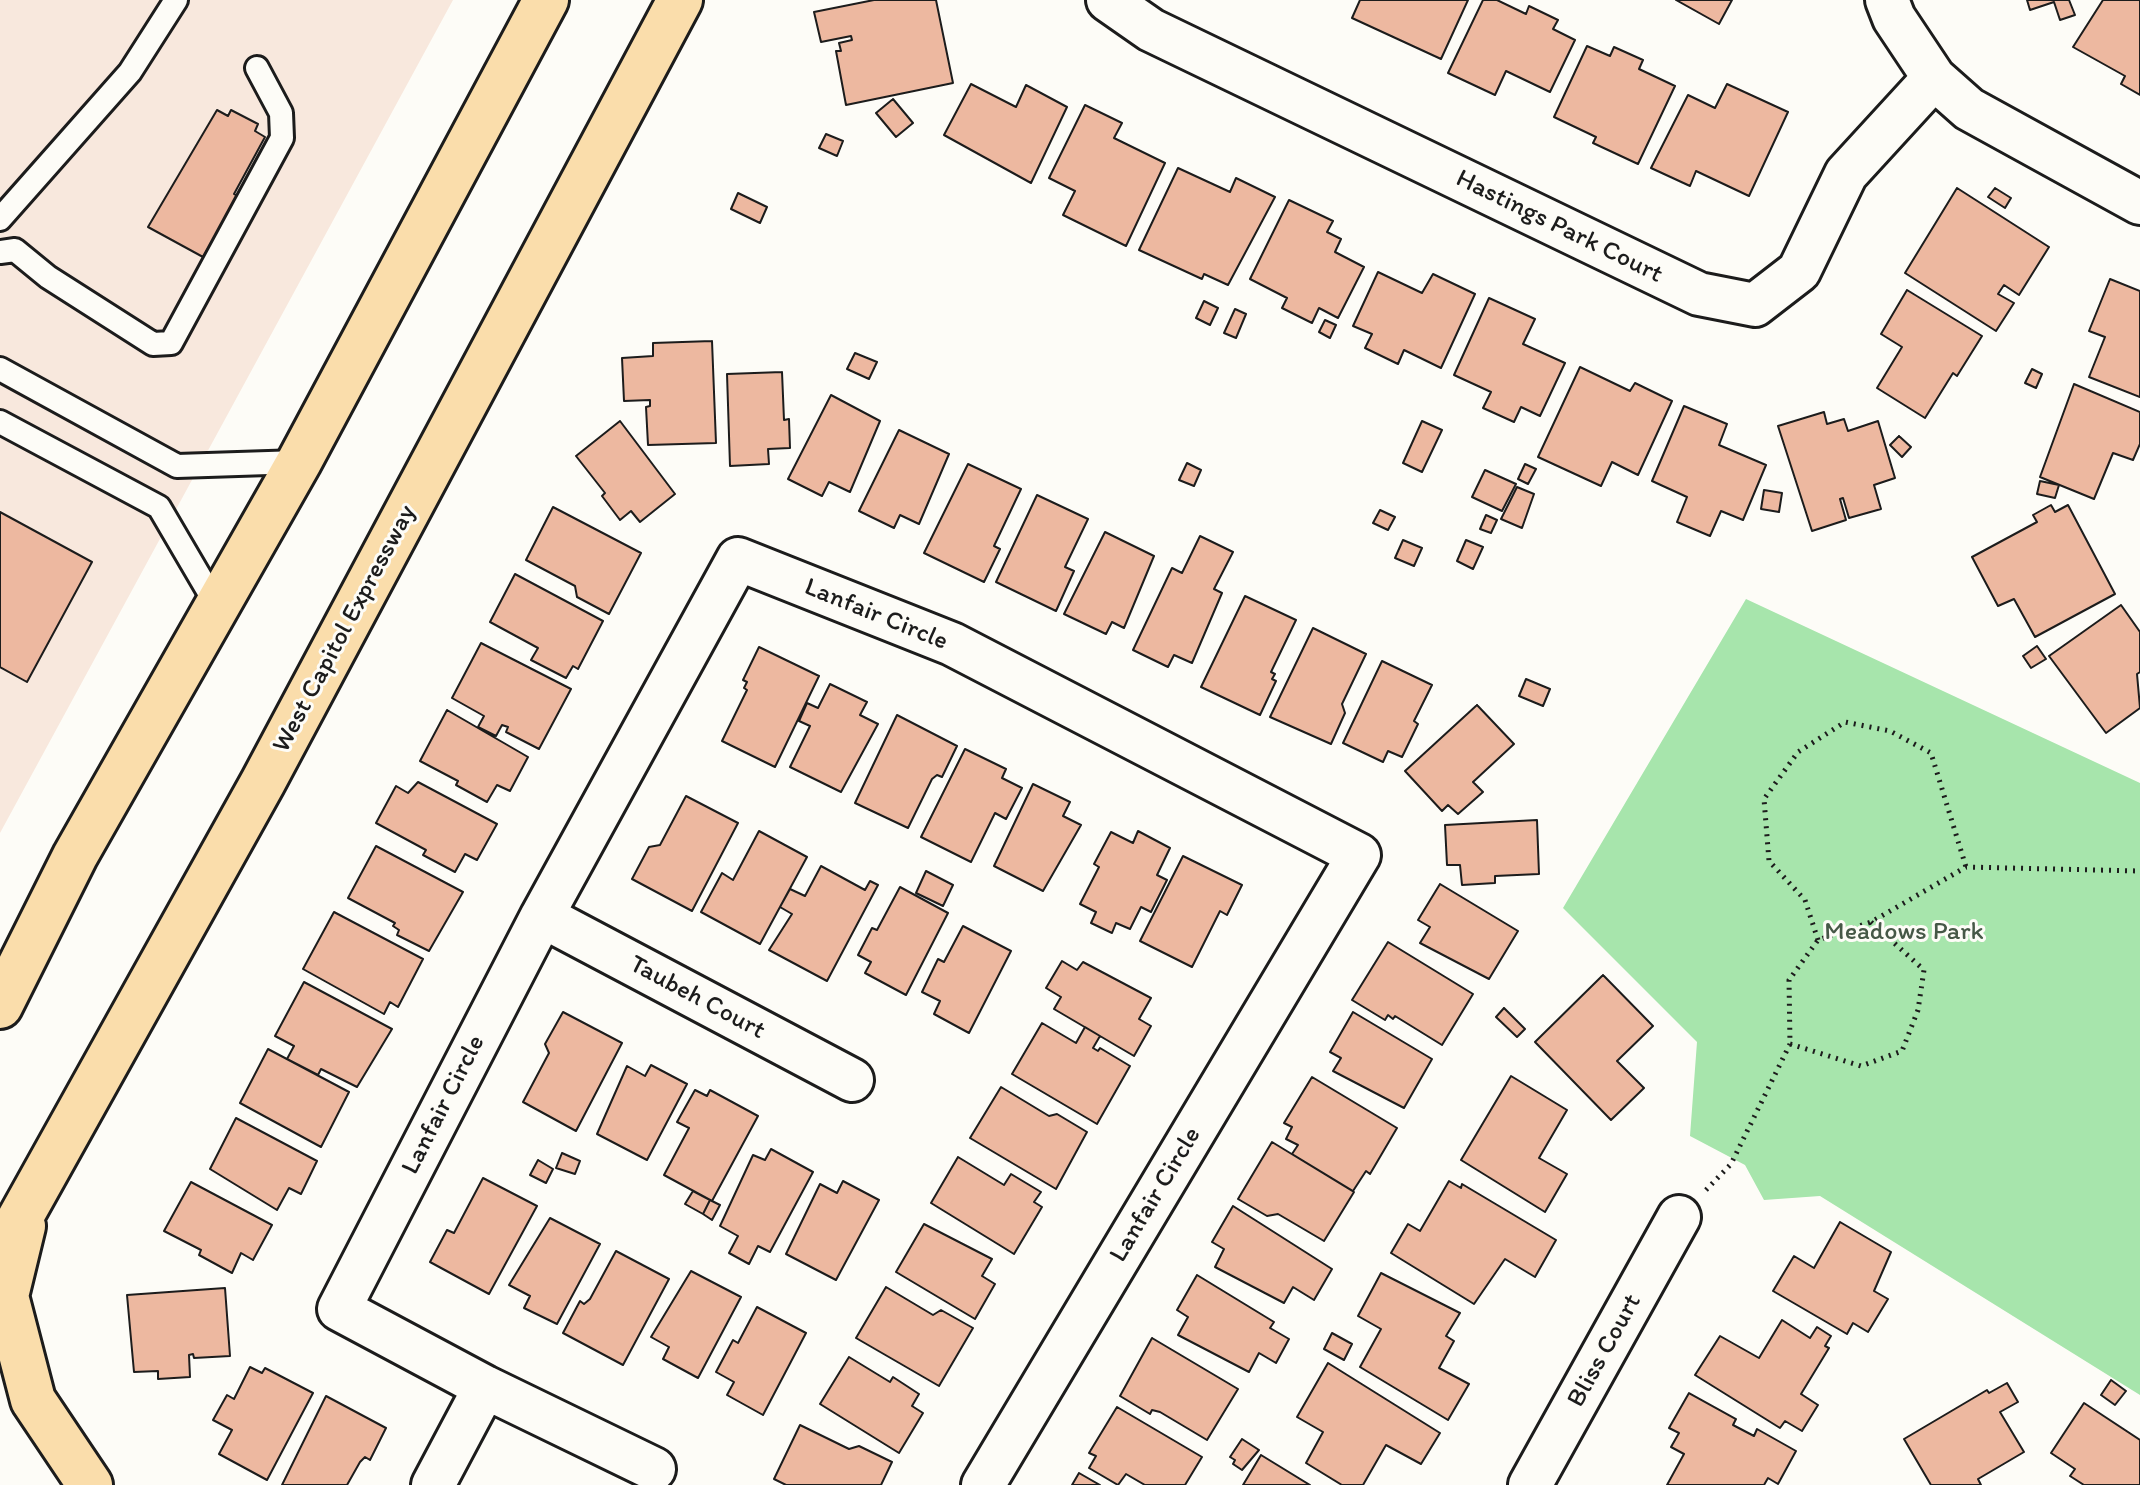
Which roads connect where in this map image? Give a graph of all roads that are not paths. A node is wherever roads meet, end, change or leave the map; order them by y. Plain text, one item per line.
1 (176, 0) edge
2 (546, 0) edge
3 (680, 0) edge
4 (1108, 0) edge
5 (1887, 0) edge
6 (257, 68) dead end
7 (1934, 78) junction
8 (2140, 203) edge
9 (0, 219) edge
10 (0, 252) edge
11 (0, 369) edge
12 (0, 422) edge
13 (299, 462) junction
14 (217, 606) junction
15 (542, 916) junction
16 (0, 1006) edge
17 (852, 1080) dead end
18 (26, 1212) junction
19 (1679, 1217) road end
20 (0, 1254) edge
21 (485, 1387) junction
22 (654, 1469) dead end
23 (90, 1485) edge
24 (433, 1485) edge
25 (983, 1485) edge
26 (1530, 1485) edge

1 - 9 lane
2 - 13 highway
3 - 18 highway, West Capitol Expressway
4 - 7 street, Hastings Park Court
5 - 7 street
6 - 10 lane
7 - 8 street
11 - 13 lane
12 - 14 lane
13 - 14 highway
14 - 16 highway
15 - 17 street, Taubeh Court
15 - 21 street, Lanfair Circle
15 - 25 street, Lanfair Circle
18 - 20 highway, West Capitol Expressway
18 - 23 highway
19 - 26 street, Bliss Court
21 - 22 street
21 - 24 street

